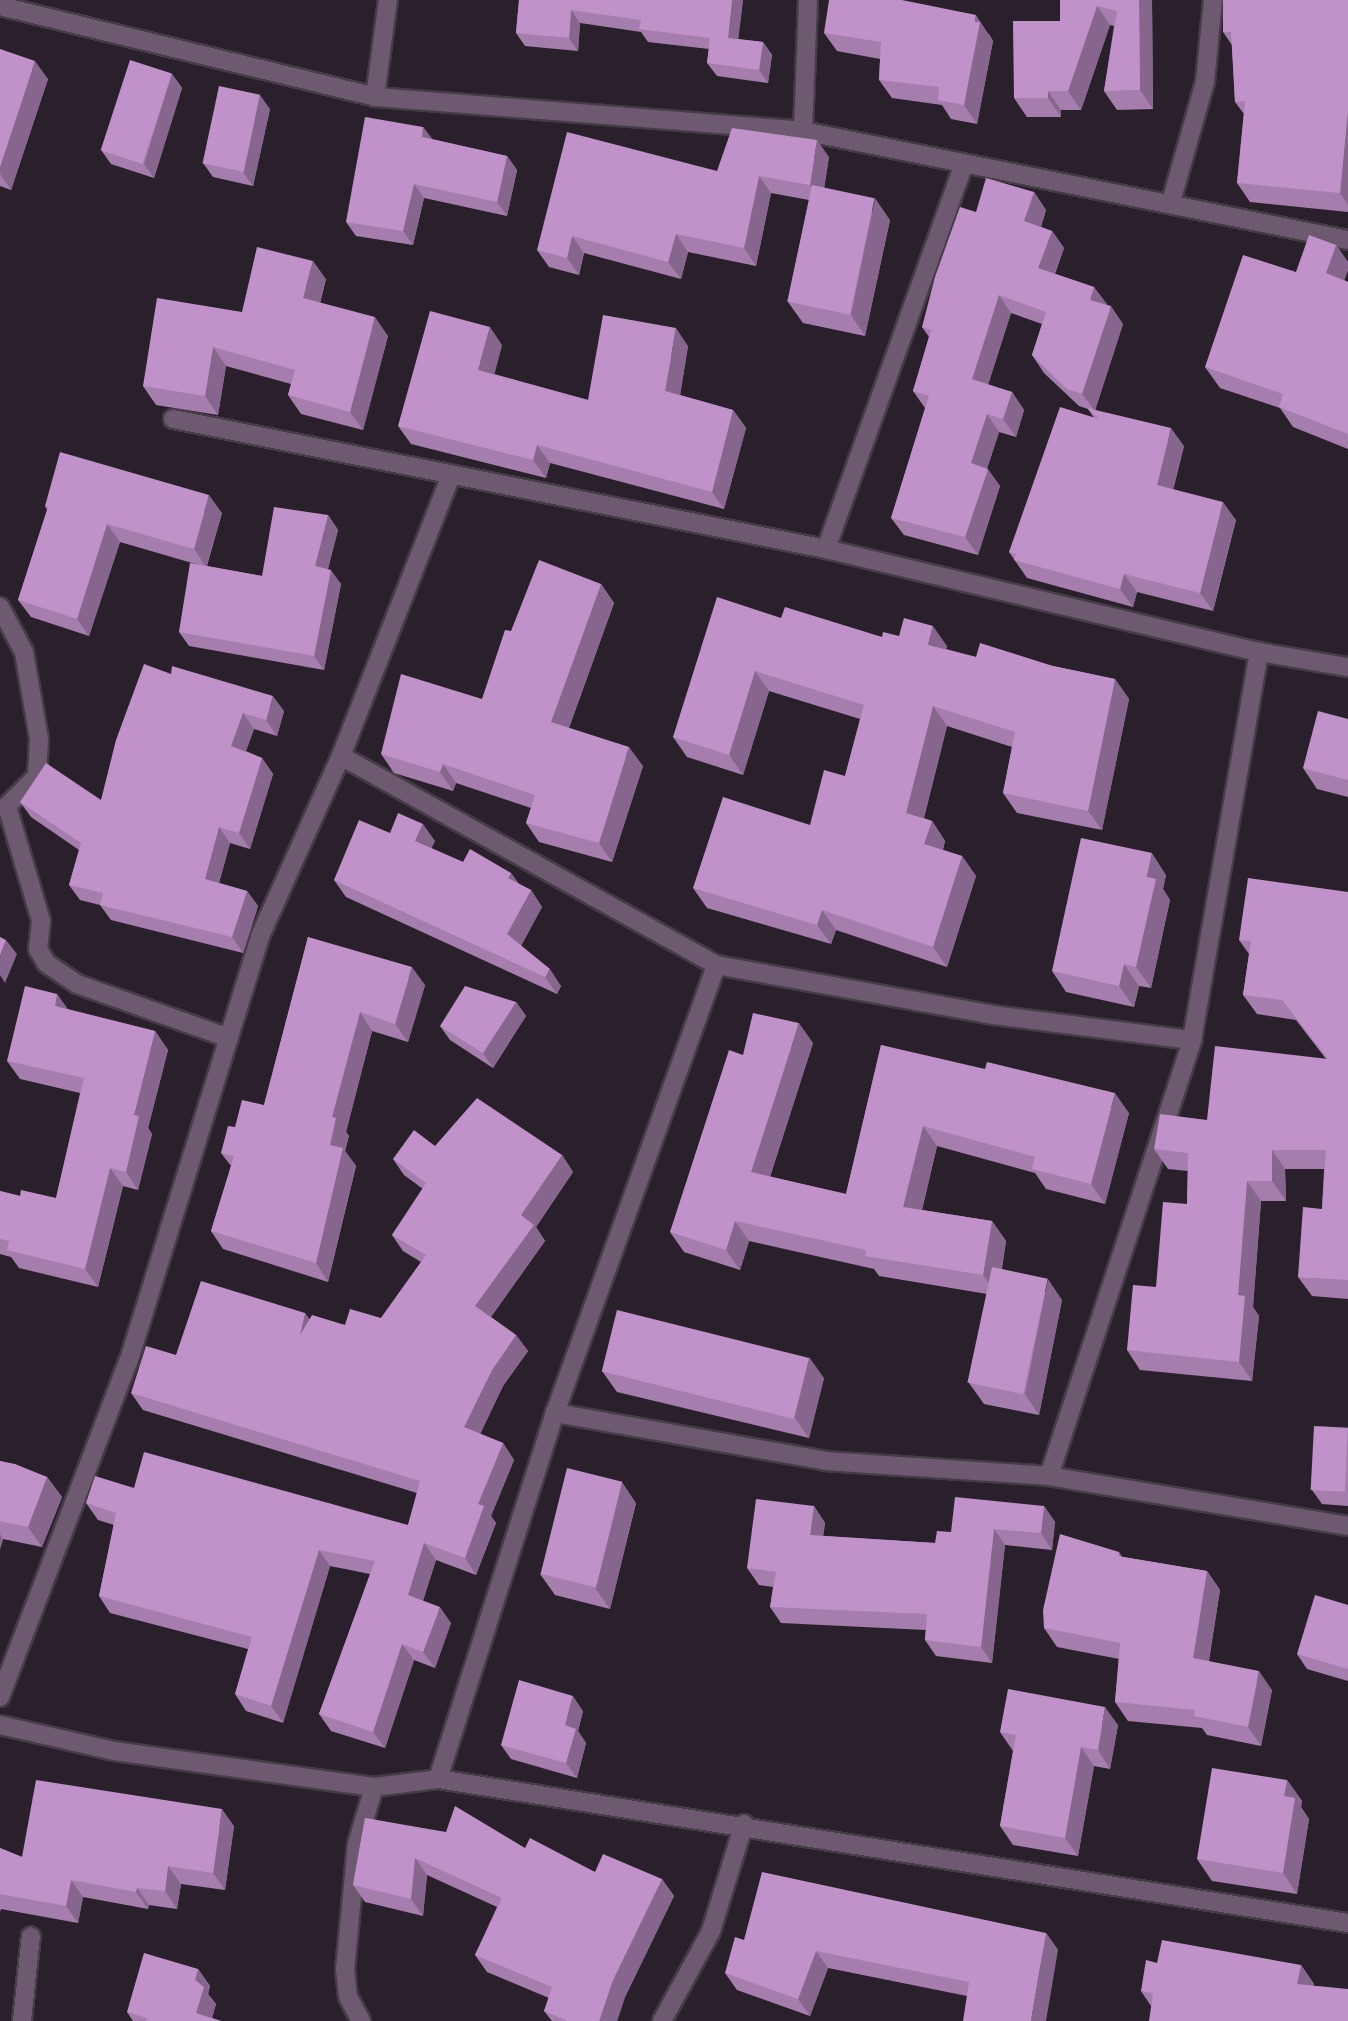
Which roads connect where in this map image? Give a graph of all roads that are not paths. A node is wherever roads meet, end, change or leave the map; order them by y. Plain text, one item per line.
1 (388, 0) edge
2 (808, 0) edge
3 (1213, 0) edge
4 (0, 6) edge
5 (375, 97) junction
6 (803, 131) junction
7 (964, 164) junction
8 (1171, 202) junction
9 (1348, 240) edge
10 (173, 419) dead end
11 (452, 476) junction
12 (826, 549) junction
13 (0, 607) edge
14 (1259, 652) junction
15 (1348, 667) edge
16 (341, 756) junction
17 (716, 965) junction
18 (229, 1038) junction
19 (1192, 1040) junction
20 (555, 1413) junction
21 (1049, 1476) junction
22 (1348, 1527) edge
23 (0, 1697) edge
24 (0, 1726) edge
25 (438, 1779) junction
26 (374, 1787) junction
27 (744, 1824) junction
28 (1348, 1923) edge
29 (31, 1936) dead end
30 (22, 2021) edge
31 (361, 2021) edge
32 (662, 2021) edge

1 - 5 street
2 - 6 street
3 - 8 street
4 - 5 street
5 - 6 street
6 - 7 street
7 - 8 street
7 - 12 street
8 - 9 street
10 - 11 street
11 - 12 street
11 - 16 street
12 - 14 street
13 - 18 street
14 - 15 street
14 - 19 street
16 - 17 street
16 - 18 street
17 - 19 street
17 - 20 street
18 - 23 street
19 - 21 street
20 - 21 street
20 - 25 street
21 - 22 street
24 - 26 street
25 - 26 street
25 - 27 street
26 - 31 street
27 - 28 street
27 - 32 street
29 - 30 street

